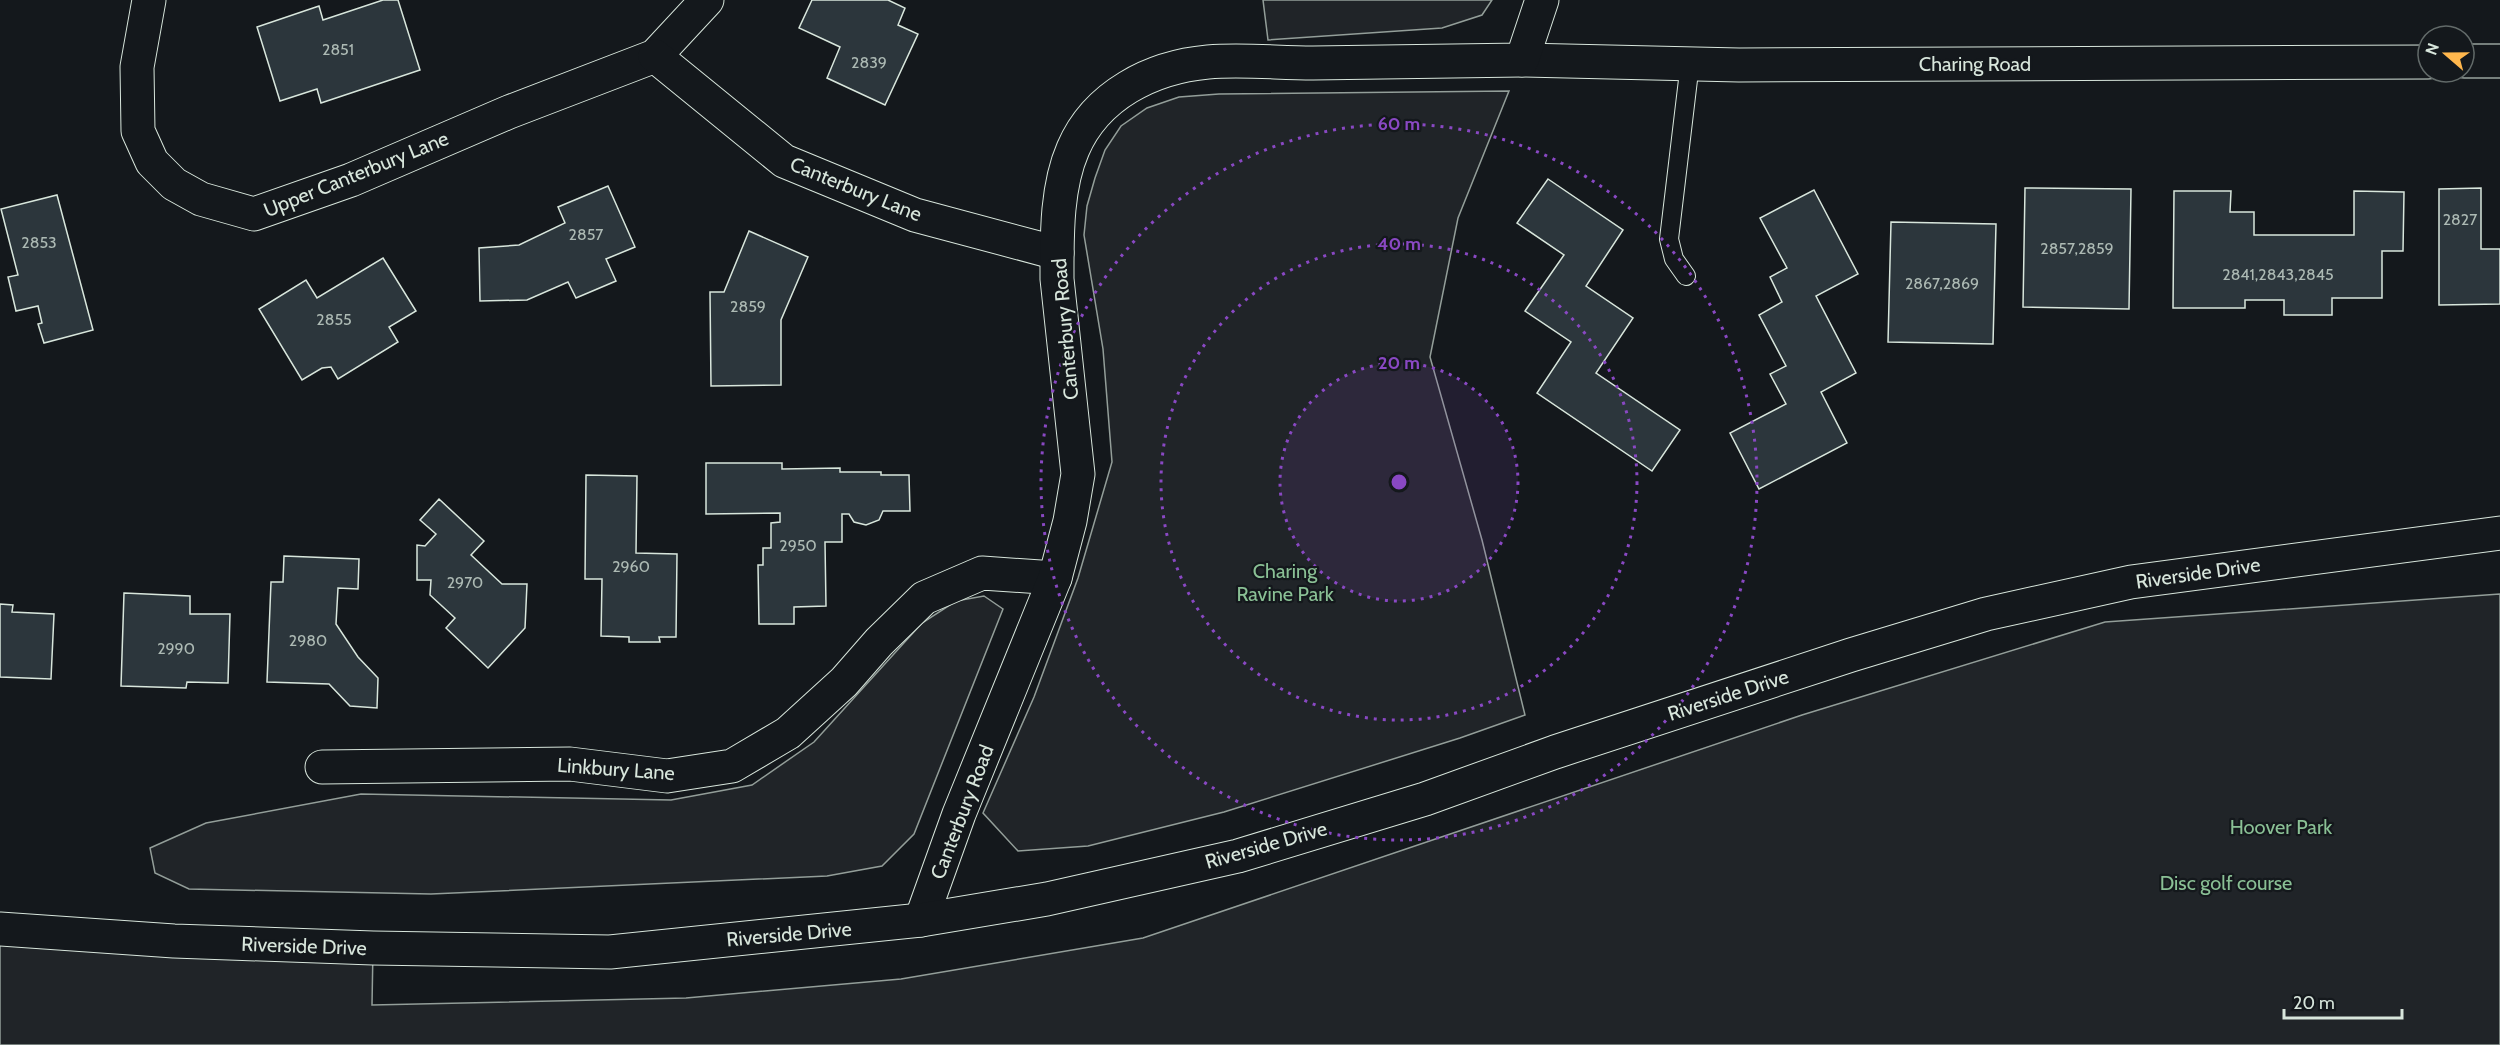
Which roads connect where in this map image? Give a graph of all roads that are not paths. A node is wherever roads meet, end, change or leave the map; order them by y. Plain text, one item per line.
1 (149, 0) edge
2 (707, 0) edge
3 (1542, 0) edge
4 (655, 56) junction
5 (1522, 60) junction
6 (2476, 61) edge
7 (2500, 61) edge
8 (2416, 62) edge
9 (1690, 63) junction
10 (1057, 253) junction
11 (1686, 276) dead end
12 (2500, 533) edge
13 (1055, 578) junction
14 (322, 767) dead end
15 (921, 920) junction
16 (0, 929) edge

1 - 4 street, Upper Canterbury Lane
2 - 4 street
3 - 5 street
4 - 10 street, Canterbury Lane
5 - 9 street, Charing Road
5 - 10 street, Canterbury Road
6 - 7 street
8 - 9 street, Charing Road
9 - 11 lane
10 - 13 street, Canterbury Road
12 - 15 street, Riverside Drive
13 - 14 street, Linkbury Lane
13 - 15 street, Canterbury Road
15 - 16 street, Riverside Drive

